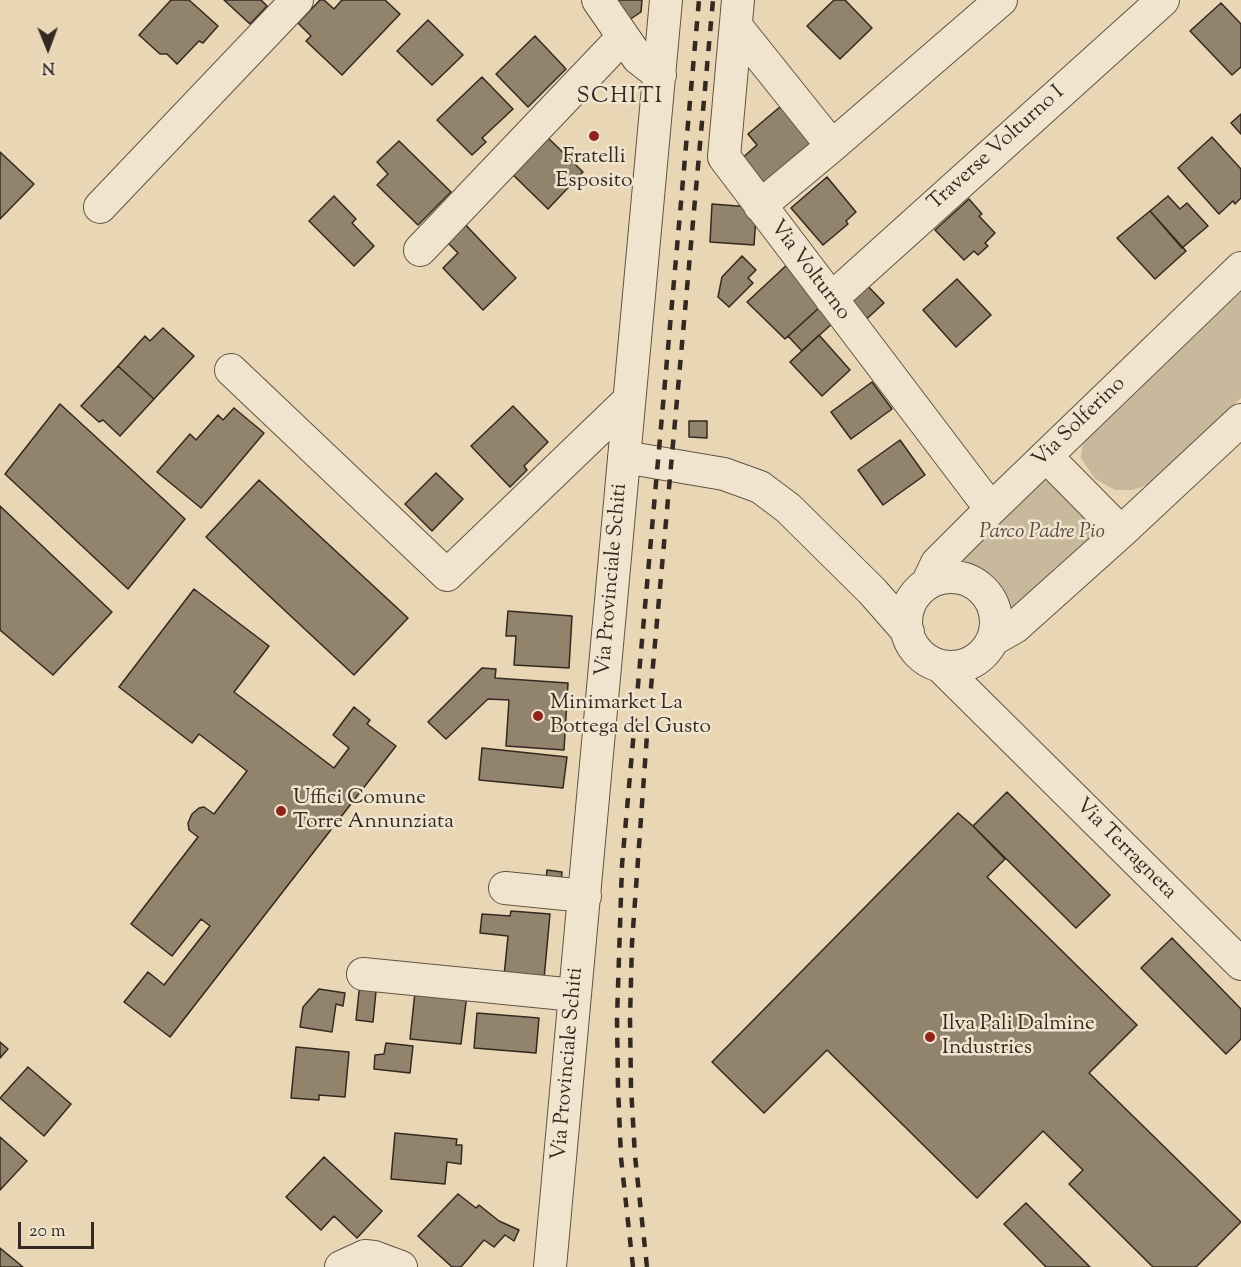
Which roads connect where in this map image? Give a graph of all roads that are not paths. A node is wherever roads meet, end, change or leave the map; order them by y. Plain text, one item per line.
1 (297, 0) edge
2 (598, 0) edge
3 (666, 0) edge
4 (1001, 0) edge
5 (1163, 0) edge
6 (737, 13) edge
7 (623, 37) junction
8 (660, 75) junction
9 (832, 146) junction
10 (760, 206) junction
11 (100, 207) dead end
12 (420, 250) dead end
13 (1241, 268) edge
14 (831, 299) junction
15 (231, 370) dead end
16 (629, 400) junction
17 (1241, 420) edge
18 (1046, 456) junction
19 (624, 457) junction
20 (991, 509) junction
21 (1122, 532) junction
22 (920, 590) junction
23 (872, 591) junction
24 (908, 633) junction
25 (986, 649) junction
26 (940, 666) junction
27 (1010, 737) junction
28 (505, 888) dead end
29 (585, 896) junction
30 (1241, 964) edge
31 (363, 974) dead end
32 (576, 995) junction
33 (341, 1267) edge
34 (401, 1267) edge
35 (550, 1267) edge

1 - 11 street
2 - 7 street
3 - 8 street, Via Provinciale Schiti
4 - 9 street
5 - 14 street, Traverse Volturno I
6 - 9 street
6 - 10 street, Via Volturno
7 - 8 street
7 - 12 street
8 - 16 street, Via Provinciale Schiti
9 - 10 street
10 - 14 street, Via Volturno
13 - 18 street, Via Solferino
14 - 20 street, Via Volturno
15 - 16 street
16 - 19 street, Via Provinciale Schiti
17 - 21 street
18 - 20 street, Via Solferino
18 - 21 street
19 - 23 street
19 - 29 street, Via Provinciale Schiti
20 - 22 street, Via Solferino
21 - 25 street
22 - 23 street
22 - 24 street
22 - 25 street
23 - 24 street
24 - 26 street
25 - 26 street
25 - 27 street
26 - 27 street, Via Terragneta
27 - 30 street, Via Terragneta
28 - 29 street
29 - 32 street, Via Provinciale Schiti
31 - 32 street
32 - 35 street, Via Provinciale Schiti
33 - 34 street

